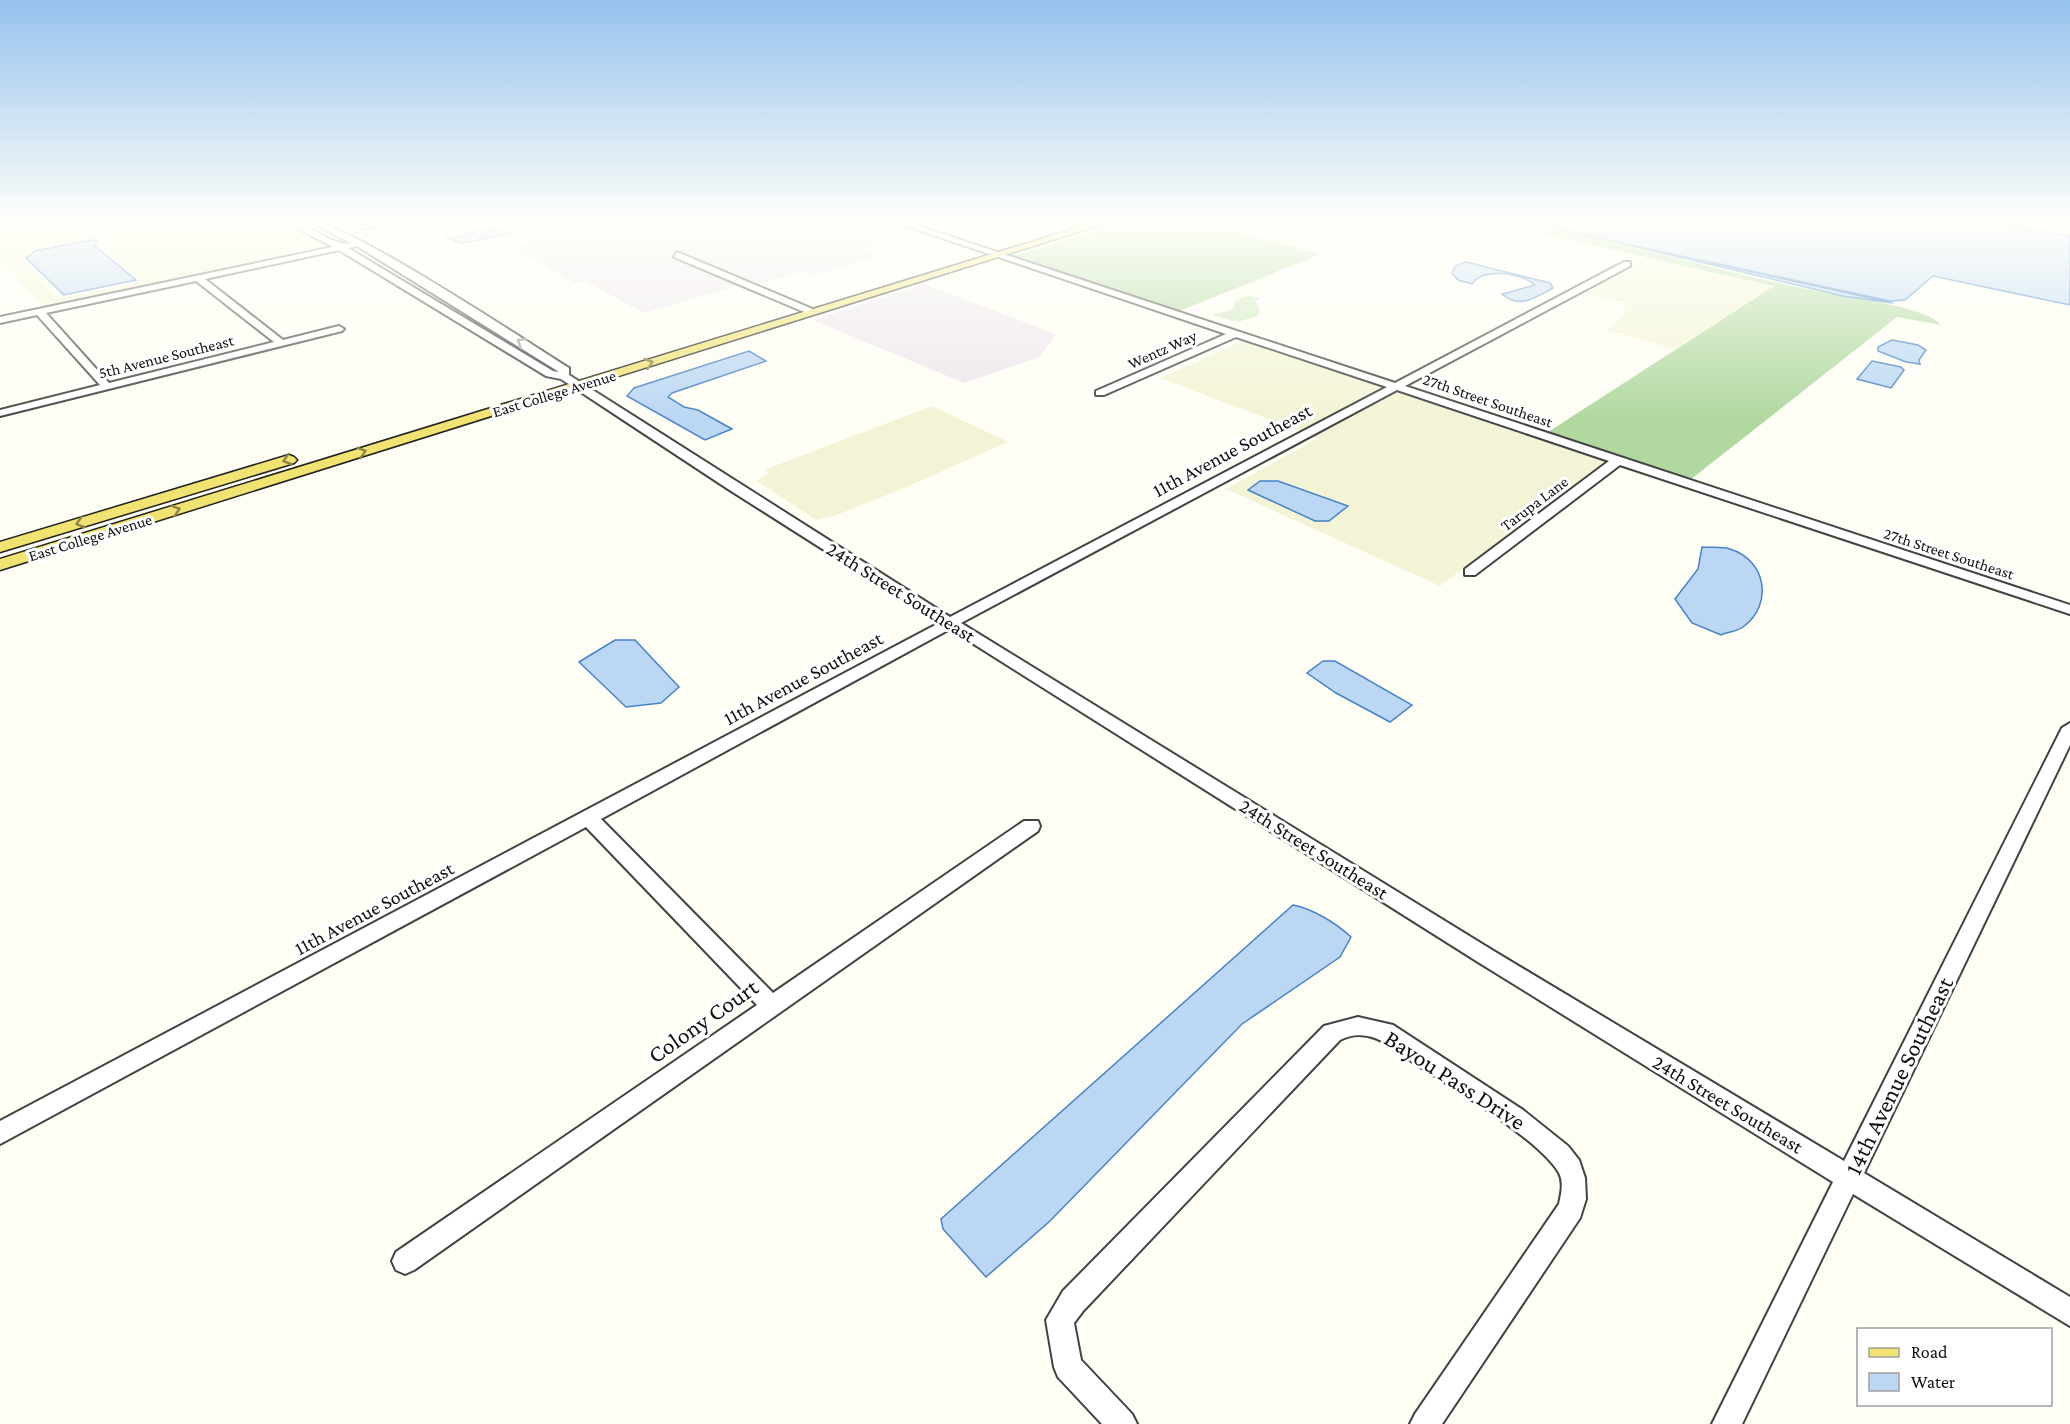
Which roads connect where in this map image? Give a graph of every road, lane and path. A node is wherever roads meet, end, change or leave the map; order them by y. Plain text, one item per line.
1 (154, 287) edge
2 (210, 287) edge
3 (405, 287) edge
4 (429, 287) edge
5 (753, 287) edge
6 (858, 287) edge
7 (892, 287) edge
8 (1097, 287) edge
9 (1583, 287) edge
10 (797, 306) junction
11 (40, 312) junction
12 (812, 312) junction
13 (0, 320) edge
14 (339, 328) dead end
15 (1236, 333) junction
16 (281, 343) junction
17 (571, 381) junction
18 (107, 387) junction
19 (1397, 387) junction
20 (1100, 393) dead end
21 (0, 413) edge
22 (1617, 461) junction
23 (0, 547) edge
24 (0, 565) edge
25 (1470, 572) dead end
26 (2070, 610) edge
27 (950, 623) junction
28 (2070, 728) edge
29 (588, 817) junction
30 (1031, 826) dead end
31 (772, 1006) junction
32 (0, 1133) edge
33 (1850, 1178) junction
34 (405, 1261) dead end
35 (2070, 1312) edge
36 (1122, 1424) edge
37 (1425, 1424) edge
38 (1727, 1424) edge

1 - 11 street
2 - 16 street
3 - 17 street, 24th Street Southeast
17 -> 4 street, 24th Street Southeast
5 - 10 street
6 - 10 main road, East College Avenue
7 - 12 main road, East College Avenue
8 - 15 street, 27th Street Southeast
9 - 19 street, 11th Avenue Southeast
10 - 12 street
10 - 17 main road, East College Avenue
11 - 13 street
11 - 18 street
17 -> 12 main road, East College Avenue
14 - 16 street, 5th Avenue Southeast
15 - 19 street, 27th Street Southeast
15 - 20 street, Wentz Way
16 - 18 street, 5th Avenue Southeast
17 -> 23 main road, East College Avenue
24 -> 17 main road, East College Avenue
17 - 27 street, 24th Street Southeast
18 - 21 street, 5th Avenue Southeast
19 - 22 street, 27th Street Southeast
19 - 27 street, 11th Avenue Southeast
22 - 25 street, Tarupa Lane
22 - 26 street, 27th Street Southeast
27 - 29 street, 11th Avenue Southeast
27 - 33 street, 24th Street Southeast
28 - 33 street, 14th Avenue Southeast
29 - 31 street
29 - 32 street, 11th Avenue Southeast
30 - 31 street, Colony Court
31 - 34 street, Colony Court
33 - 35 street, 24th Street Southeast
33 - 38 street, 14th Avenue Southeast
36 - 37 street, Bayou Pass Drive

